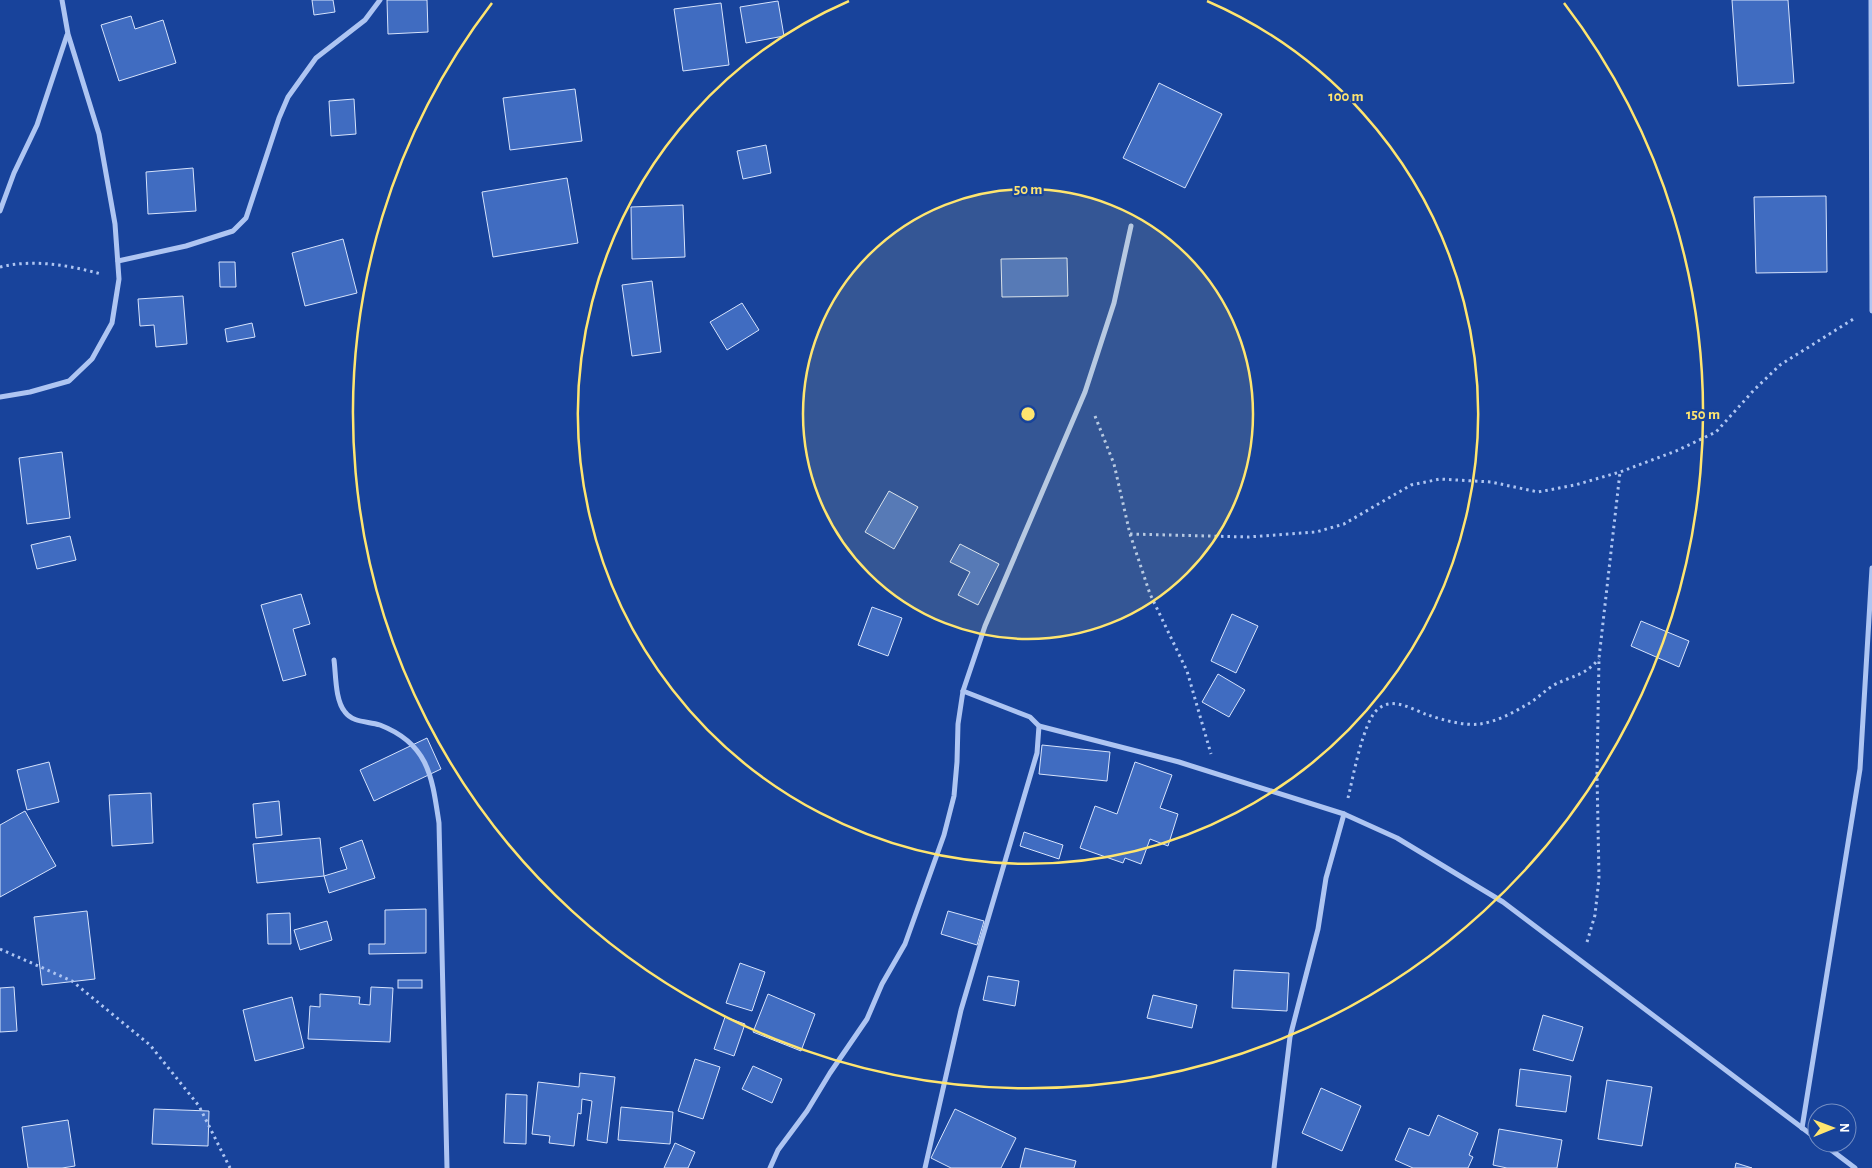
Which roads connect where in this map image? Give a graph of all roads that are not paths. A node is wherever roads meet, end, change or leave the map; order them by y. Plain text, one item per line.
1 (62, 0) edge
2 (380, 0) edge
3 (1871, 0) edge
4 (68, 34) junction
5 (0, 211) edge
6 (1131, 226) dead end
7 (118, 261) junction
8 (1872, 307) edge
9 (1872, 311) edge
10 (0, 397) edge
11 (1872, 568) edge
12 (334, 660) dead end
13 (963, 692) junction
14 (1039, 726) junction
15 (1344, 814) junction
16 (1802, 1128) junction
17 (1807, 1132) edge
18 (1835, 1153) edge
19 (447, 1168) edge
20 (770, 1168) edge
21 (925, 1168) edge
22 (1274, 1168) edge
23 (1855, 1168) edge

1 - 4 street
2 - 7 street
3 - 8 street
4 - 5 street
4 - 7 street
6 - 13 street
7 - 10 street
8 - 9 street
11 - 16 street
12 - 19 street
13 - 14 street
13 - 20 street
14 - 15 street
14 - 21 street
15 - 16 street
15 - 22 street
16 - 17 street
18 - 23 street

